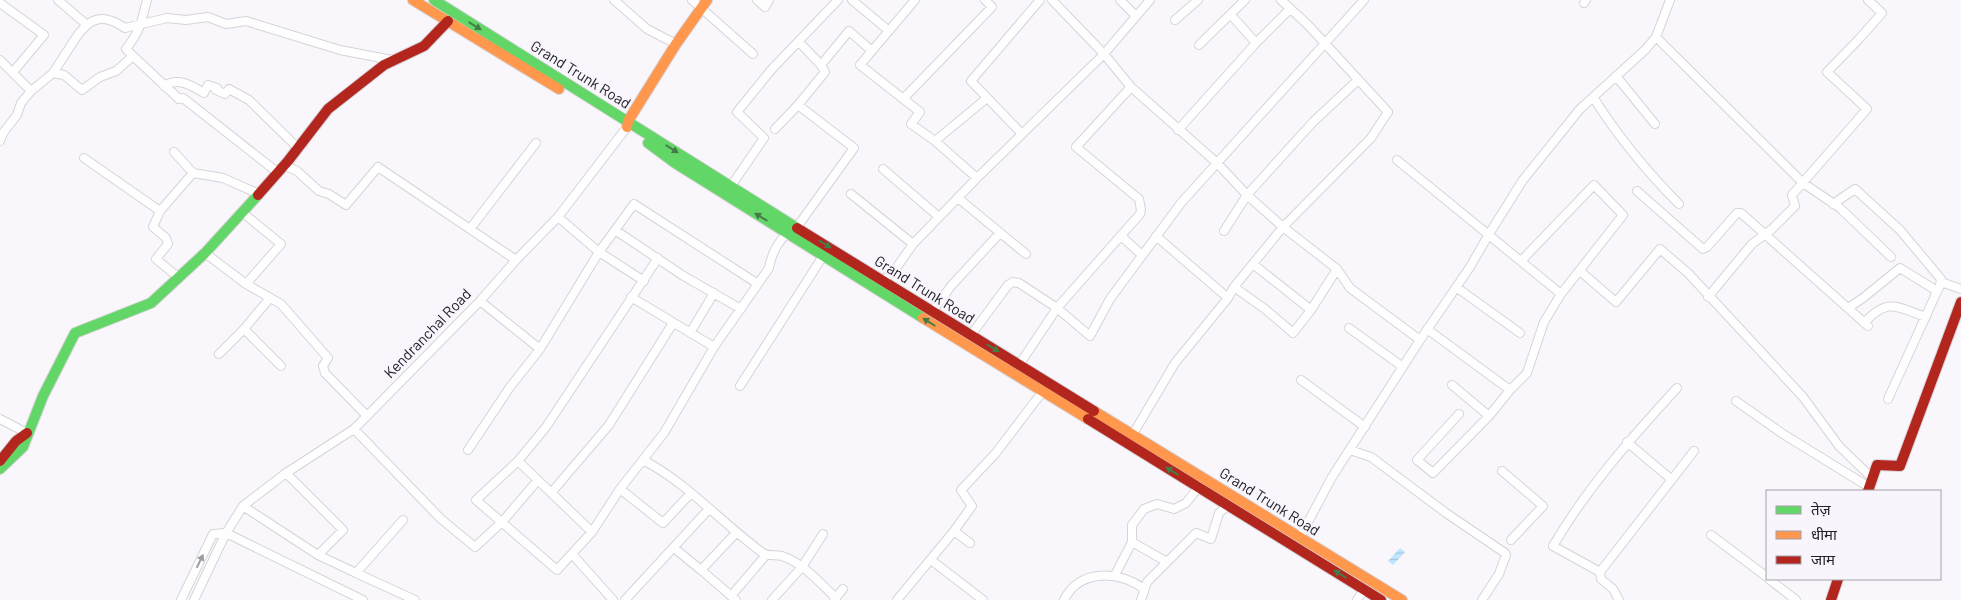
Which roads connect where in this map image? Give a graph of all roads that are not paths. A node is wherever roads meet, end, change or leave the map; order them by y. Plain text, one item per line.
1 (58, 0) edge
2 (146, 0) edge
3 (414, 0) edge
4 (435, 0) edge
5 (614, 0) edge
6 (692, 0) edge
7 (757, 0) edge
8 (769, 0) edge
9 (824, 0) edge
10 (838, 0) edge
11 (852, 0) edge
12 (985, 0) edge
13 (1040, 0) edge
14 (1052, 0) edge
15 (1120, 0) edge
16 (1150, 0) edge
17 (1198, 0) edge
18 (1245, 0) edge
19 (1280, 0) edge
20 (1364, 0) edge
21 (1670, 0) edge
22 (1868, 0) edge
23 (909, 2) edge
24 (0, 3) edge
25 (704, 4) edge
26 (832, 7) junction
27 (1290, 10) junction
28 (1231, 15) junction
29 (1136, 16) junction
30 (1174, 20) dead end
31 (448, 21) junction
32 (142, 23) junction
33 (87, 25) junction
34 (889, 31) junction
35 (1656, 37) junction
36 (799, 42) junction
37 (1256, 43) junction
38 (676, 44) junction
39 (1324, 44) junction
40 (1199, 45) dead end
41 (872, 51) junction
42 (753, 54) dead end
43 (1104, 54) junction
44 (133, 56) junction
45 (0, 60) edge
46 (392, 60) junction
47 (821, 65) junction
48 (13, 72) junction
49 (53, 73) junction
50 (1616, 76) junction
51 (1358, 80) junction
52 (164, 86) junction
53 (1131, 87) junction
54 (32, 91) junction
55 (1593, 97) junction
56 (987, 98) junction
57 (903, 99) junction
58 (798, 105) junction
59 (628, 124) junction
60 (1655, 124) dead end
61 (775, 129) dead end
62 (1178, 130) junction
63 (1022, 134) junction
64 (0, 141) edge
65 (935, 141) junction
66 (536, 143) dead end
67 (298, 148) junction
68 (174, 152) dead end
69 (84, 158) dead end
70 (1397, 160) dead end
71 (1216, 162) junction
72 (280, 169) junction
73 (883, 169) dead end
74 (193, 172) junction
75 (977, 178) junction
76 (1803, 183) junction
77 (731, 186) junction
78 (1636, 191) dead end
79 (259, 194) junction
80 (851, 194) dead end
81 (1247, 195) junction
82 (958, 198) junction
83 (1679, 204) dead end
84 (1833, 204) junction
85 (160, 211) junction
86 (243, 213) junction
87 (558, 217) junction
88 (939, 217) junction
89 (797, 227) junction
90 (1284, 227) junction
91 (470, 229) junction
92 (615, 230) junction
93 (1224, 231) dead end
94 (786, 233) junction
95 (1000, 233) junction
96 (1766, 233) junction
97 (1489, 234) junction
98 (1121, 236) junction
99 (1156, 236) junction
100 (913, 244) junction
101 (599, 252) junction
102 (205, 253) junction
103 (1026, 254) dead end
104 (1142, 255) junction
105 (824, 256) junction
106 (1891, 257) dead end
107 (658, 258) junction
108 (516, 260) junction
109 (1521, 261) junction
110 (1253, 264) junction
111 (1338, 269) junction
112 (1580, 271) junction
113 (179, 278) junction
114 (644, 281) junction
115 (883, 281) junction
116 (1941, 282) junction
117 (246, 284) junction
118 (758, 284) junction
119 (1234, 287) junction
120 (1456, 287) junction
121 (1961, 289) edge
122 (1937, 291) junction
123 (714, 293) junction
124 (1561, 294) junction
125 (1708, 297) junction
126 (270, 298) junction
127 (630, 298) junction
128 (1228, 298) junction
129 (480, 301) junction
130 (1961, 302) edge
131 (1057, 308) junction
132 (1848, 308) junction
133 (741, 309) junction
134 (1311, 310) junction
135 (932, 312) junction
136 (1926, 317) junction
137 (673, 323) junction
138 (1349, 328) dead end
139 (244, 329) junction
140 (1427, 329) junction
141 (690, 333) junction
142 (1520, 333) dead end
143 (971, 335) junction
144 (1420, 340) junction
145 (714, 348) junction
146 (540, 349) junction
147 (219, 354) dead end
148 (1020, 365) junction
149 (281, 366) dead end
150 (1403, 367) junction
151 (1301, 380) dead end
152 (1452, 385) dead end
153 (740, 386) dead end
154 (1676, 388) dead end
155 (1510, 390) junction
156 (1043, 391) junction
157 (1888, 399) dead end
158 (1736, 400) dead end
159 (1459, 414) dead end
160 (367, 416) junction
161 (1489, 416) junction
162 (0, 419) edge
163 (1366, 427) junction
164 (354, 429) junction
165 (27, 433) junction
166 (1133, 434) junction
167 (1627, 442) junction
168 (468, 450) dead end
169 (1350, 450) junction
170 (1694, 451) dead end
171 (642, 460) junction
172 (0, 461) edge
173 (518, 461) junction
174 (0, 469) edge
175 (1502, 471) dead end
176 (286, 473) junction
177 (1206, 478) junction
178 (1671, 479) junction
179 (538, 480) junction
180 (1870, 485) edge
181 (1198, 487) junction
182 (620, 489) junction
183 (551, 492) junction
184 (691, 493) junction
185 (243, 506) junction
186 (1232, 508) junction
187 (708, 510) junction
188 (403, 520) dead end
189 (502, 522) junction
190 (954, 531) junction
191 (592, 532) junction
192 (226, 533) junction
193 (736, 533) junction
194 (823, 534) dead end
195 (1712, 535) dead end
196 (1300, 537) junction
197 (1511, 540) dead end
198 (1132, 542) junction
199 (970, 543) dead end
200 (674, 548) junction
201 (572, 554) junction
202 (318, 555) junction
203 (766, 555) junction
204 (931, 560) junction
205 (1167, 562) junction
206 (802, 567) junction
207 (701, 570) junction
208 (1600, 572) junction
209 (356, 573) junction
210 (1115, 575) junction
211 (1766, 576) edge
212 (1771, 580) edge
213 (1838, 580) edge
214 (843, 589) dead end
215 (1144, 589) junction
216 (1364, 590) junction
217 (733, 598) edge
218 (835, 599) edge
219 (181, 600) edge
220 (194, 600) edge
221 (362, 600) edge
222 (414, 600) edge
223 (613, 600) edge
224 (625, 600) edge
225 (772, 600) edge
226 (897, 600) edge
227 (983, 600) edge
228 (1064, 600) edge
229 (1141, 600) edge
230 (1358, 600) edge
231 (1381, 600) edge
232 (1402, 600) edge
233 (1482, 600) edge
234 (1619, 600) edge
235 (1796, 600) edge
236 (1831, 600) edge

1 - 33 street
2 - 32 street
3 - 31 main road, Grand Trunk Road
4 -> 59 main road, Grand Trunk Road
5 - 38 street
6 - 25 street
7 - 8 street
9 - 26 street
10 - 26 street
11 - 34 street
12 - 57 street
13 - 56 street
14 - 43 street
15 - 29 street
16 - 29 street
17 - 30 street
18 - 28 street
19 - 27 street
20 - 39 street
21 - 35 street
22 - 76 street
23 - 34 street
24 - 48 street
25 - 38 main road, Kendranchal Road
25 - 42 street
26 - 36 street
27 - 37 street
27 - 39 street
28 - 37 street
28 - 40 street
29 - 43 street
31 - 46 main road
31 - 59 main road, Grand Trunk Road
32 - 33 street
32 - 44 street
32 - 46 street
33 - 49 street
34 - 41 street
35 - 50 street
35 - 76 street
36 - 47 street
36 - 77 street
37 - 62 street
38 - 59 main road, Kendranchal Road
39 - 51 street
39 - 71 street
41 - 47 street
41 - 57 street
43 - 53 street
43 - 63 street
44 - 49 street
44 - 52 street
45 - 48 street
46 - 67 main road
47 - 58 street
48 - 54 street
49 - 54 street
50 - 55 street
50 - 60 street
51 - 81 street
51 - 90 street
52 - 67 street
52 - 72 street
53 - 62 street
53 - 98 street
54 - 64 street
55 - 83 street
55 - 97 street
56 - 63 street
56 - 65 street
57 - 65 street
58 - 61 street
58 - 89 street
59 -> 77 main road, Grand Trunk Road
59 - 87 street, Kendranchal Road
94 -> 59 main road, Grand Trunk Road
62 - 71 street
63 - 75 street
65 - 75 street
66 - 91 street
67 - 72 main road
68 - 74 street
69 - 85 street
70 - 97 street
71 - 81 street
71 - 99 street
72 - 79 main road
72 - 91 street
73 - 88 street
74 - 79 street
74 - 85 street
75 - 82 street
76 - 84 street
76 - 96 street
77 - 89 main road, Grand Trunk Road
78 - 96 street
79 - 86 main road
80 - 100 street
81 - 90 street
81 - 93 street
82 - 88 street
82 - 95 street
84 - 106 street
84 - 116 street
85 - 113 street
86 - 102 main road
86 - 117 street
87 - 101 street
87 - 108 street, Kendranchal Road
88 - 100 street
89 - 94 street
89 -> 115 main road, Grand Trunk Road
90 - 110 street
90 - 111 street
91 - 108 street
92 - 101 street
92 - 107 street
92 - 118 street
94 - 105 main road, Grand Trunk Road
94 - 118 street
95 - 103 street
95 - 135 street
96 - 125 street
96 - 132 street
97 - 109 street
97 - 120 street
98 - 104 street
98 - 131 street
99 - 104 street
99 - 128 street
100 - 115 street
101 - 114 street
101 - 146 street
102 - 113 main road
102 - 117 street
104 - 131 street
105 - 153 street
156 -> 105 main road, Grand Trunk Road
107 - 114 street
107 - 123 street
108 - 129 street, Kendranchal Road
109 - 112 street
109 - 124 street
110 - 119 street
110 - 134 street
111 - 134 street
111 - 144 street
112 - 124 street
112 - 125 street
113 - 165 main road
114 - 127 street
115 - 135 main road, Grand Trunk Road
116 - 121 street
116 - 122 street
117 - 126 street
118 - 133 street
119 - 128 street
119 - 134 street
120 - 140 street
120 - 142 street
122 - 132 street
122 - 136 street
123 - 133 street
123 - 141 street
124 - 155 street
125 - 180 street
126 - 139 street
126 - 160 street
127 - 137 street
127 - 173 street
128 - 166 street
129 - 146 street
129 - 160 street, Kendranchal Road
130 - 180 main road
131 - 143 street
131 - 148 street
132 - 136 street
133 - 145 street
135 - 143 main road, Grand Trunk Road
136 - 157 street
137 - 141 street
137 - 183 street
138 - 150 street
139 - 147 street
139 - 149 street
140 - 144 street
140 - 155 street
141 - 145 street
143 -> 148 main road, Grand Trunk Road
144 - 150 street
145 - 171 street
146 - 168 street
148 - 166 main road, Grand Trunk Road
150 - 163 street
151 - 163 street
152 - 161 street
154 - 167 street
155 - 161 street
181 -> 156 main road, Grand Trunk Road
156 - 190 street
158 - 180 street
159 - 161 street
160 - 164 street, Kendranchal Road
162 - 165 street
163 - 169 street
164 - 176 street, Kendranchal Road
164 - 189 street
165 - 172 main road
165 - 174 main road
166 - 177 main road, Grand Trunk Road
167 - 178 street
167 - 208 street
169 - 196 street
169 - 233 street
170 - 178 street
171 - 182 street
171 - 184 street
173 - 179 street
173 - 189 street
175 - 197 street
176 - 185 street, Kendranchal Road
176 - 202 street
177 - 181 street
177 - 196 main road, Grand Trunk Road
178 - 208 street
179 - 183 street
179 - 189 street
181 - 186 main road, Grand Trunk Road
181 - 198 street
182 - 184 street
182 - 191 street
183 - 191 street
184 - 187 street
185 - 192 street, Kendranchal Road
185 - 202 street
186 - 205 street
216 -> 186 main road, Grand Trunk Road
187 - 193 street
187 - 200 street
188 - 209 street
189 - 201 street
190 - 199 street
190 - 204 street
191 - 201 street
219 -> 192 street
192 - 220 street, Kendranchal Road
192 - 221 street
193 - 203 street
193 - 207 street
194 - 206 street
195 - 211 street
196 - 232 main road, Grand Trunk Road
198 - 205 street
198 - 210 street
200 - 207 street
200 - 224 street
201 - 223 street
202 - 209 street
203 - 206 street
203 - 217 street
204 - 226 street
204 - 227 street
205 - 215 street
206 - 218 street
206 - 225 street
207 - 217 street
208 - 234 street
209 - 222 street
210 - 215 street
210 - 228 street
212 - 235 street
213 - 236 main road
214 - 218 street
215 - 229 street
216 - 230 street
216 - 231 main road, Grand Trunk Road

